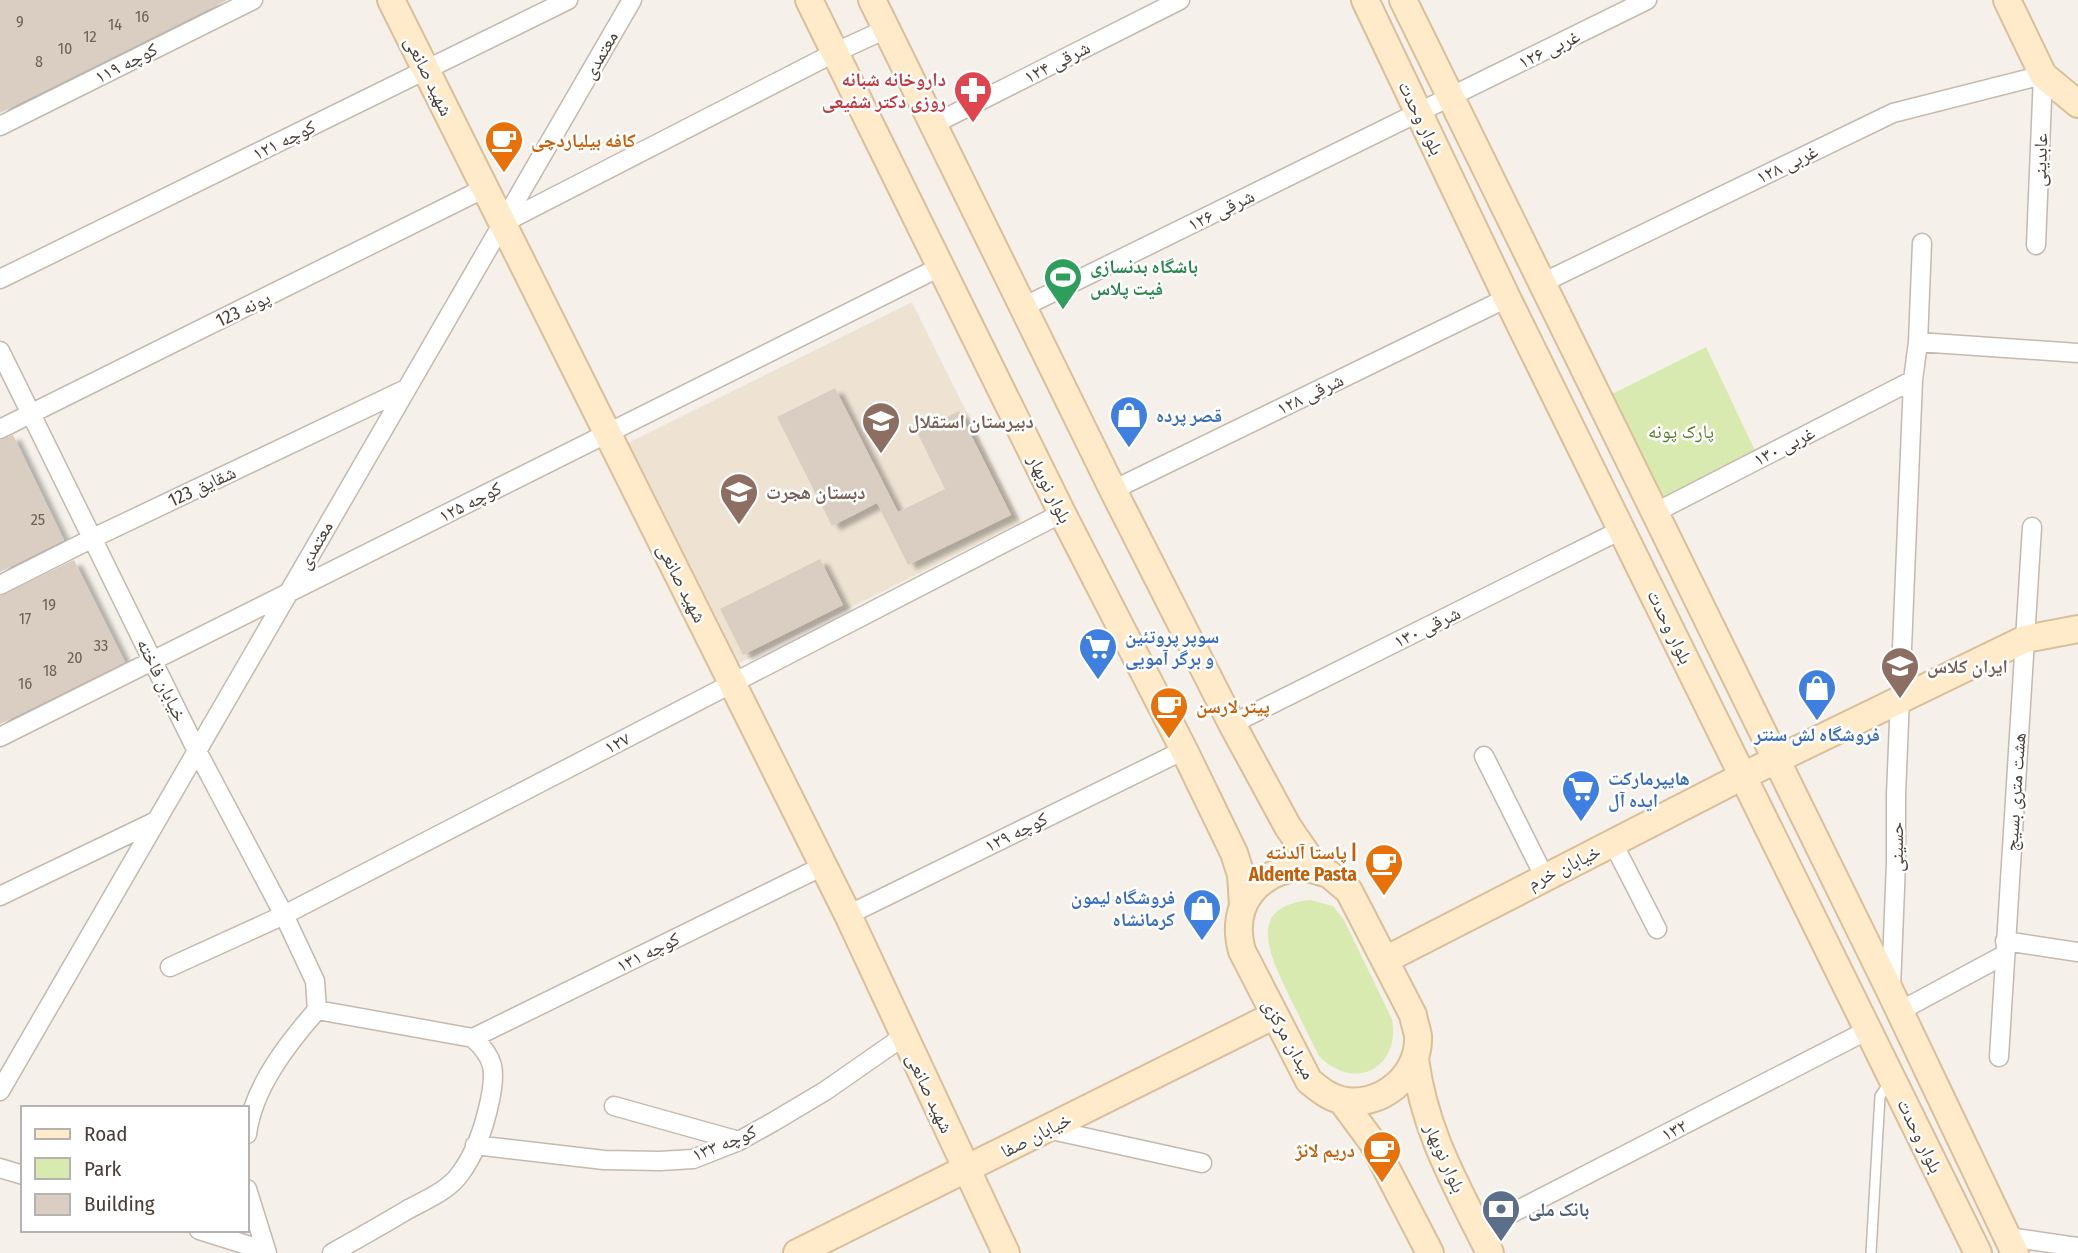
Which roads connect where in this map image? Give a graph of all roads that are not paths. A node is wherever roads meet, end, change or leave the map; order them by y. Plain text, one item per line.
1 (253, 0) edge
2 (391, 0) edge
3 (568, 0) edge
4 (632, 0) edge
5 (808, 0) edge
6 (872, 0) edge
7 (1180, 0) edge
8 (1365, 0) edge
9 (1403, 0) edge
10 (1647, 0) edge
11 (2007, 0) edge
12 (887, 29) junction
13 (834, 53) junction
14 (426, 70) junction
15 (2043, 75) junction
16 (1451, 97) junction
17 (2078, 104) edge
18 (1419, 112) junction
19 (934, 124) junction
20 (0, 126) edge
21 (485, 188) junction
22 (503, 223) junction
23 (1922, 243) dead end
24 (2036, 245) dead end
25 (940, 267) junction
26 (0, 279) edge
27 (1542, 282) junction
28 (1507, 298) junction
29 (1023, 307) junction
30 (1917, 342) junction
31 (0, 351) edge
32 (2078, 353) edge
33 (1913, 380) junction
34 (405, 389) junction
35 (31, 414) junction
36 (0, 429) edge
37 (607, 434) junction
38 (1113, 490) junction
39 (1656, 512) junction
40 (1062, 513) junction
41 (2032, 527) dead end
42 (1622, 530) junction
43 (93, 538) junction
44 (0, 585) edge
45 (286, 594) junction
46 (2078, 629) edge
47 (2025, 639) junction
48 (152, 661) junction
49 (732, 684) junction
50 (1900, 700) junction
51 (1232, 724) junction
52 (0, 737) edge
53 (196, 749) junction
54 (1184, 750) junction
55 (1484, 756) dead end
56 (1777, 760) junction
57 (1743, 776) junction
58 (156, 821) junction
59 (1613, 843) junction
60 (823, 866) junction
61 (1317, 869) junction
62 (1544, 876) junction
63 (0, 896) edge
64 (1243, 905) junction
65 (284, 915) junction
66 (848, 915) junction
67 (1657, 929) dead end
68 (2005, 948) junction
69 (2078, 952) edge
70 (1385, 960) junction
71 (170, 967) dead end
72 (1895, 1002) junction
73 (317, 1010) junction
74 (1275, 1015) junction
75 (1868, 1030) junction
76 (904, 1036) junction
77 (472, 1038) junction
78 (1999, 1057) dead end
79 (1415, 1059) junction
80 (1892, 1079) junction
81 (0, 1091) edge
82 (1342, 1101) junction
83 (614, 1106) dead end
84 (248, 1126) edge
85 (1047, 1129) junction
86 (739, 1141) junction
87 (475, 1145) junction
88 (1202, 1163) dead end
89 (0, 1168) edge
90 (966, 1170) junction
91 (21, 1174) edge
92 (248, 1192) edge
93 (205, 1232) edge
94 (1485, 1242) edge
95 (2012, 1245) edge
96 (2078, 1247) edge
97 (267, 1252) edge
98 (1427, 1252) edge
99 (332, 1253) edge
100 (797, 1253) edge
101 (1006, 1253) edge
102 (1871, 1253) edge
103 (1978, 1253) edge

1 - 20 street, کوچه ۱۱۹
2 - 14 street, شهید صانعی
3 - 14 street, کوچه ۱۲۱
4 - 22 street, معتمدی
5 - 13 street, بلوار نوبهار
6 - 12 street
7 - 19 street, ۱۲۴ شرقی
8 - 18 street, بلوار وحدت
9 - 16 street, بلوار وحدت
10 - 16 street, ۱۲۶ غربی
11 - 15 street
12 - 13 street
12 - 19 street
13 - 22 street
13 - 25 street, بلوار نوبهار
14 - 21 street, شهید صانعی
14 - 26 street, کوچه ۱۲۱
15 - 17 street
15 - 24 street, عابدینی
15 - 27 street, ۱۲۸ غربی
16 - 18 street, ۱۲۶ غربی
16 - 27 street, بلوار وحدت
18 - 28 street, بلوار وحدت
18 - 29 street, ۱۲۶ شرقی
19 - 29 street
21 - 22 street, شهید صانعی
21 - 35 street, 123 پونه
22 - 34 street, معتمدی
22 - 37 street, شهید صانعی
23 - 30 street, حسینی
25 - 37 street, کوچه ۱۲۵
25 - 40 street, بلوار نوبهار
27 - 39 street, بلوار وحدت
28 - 38 street, ۱۲۸ شرقی
28 - 42 street, بلوار وحدت
29 - 38 street
30 - 32 street
30 - 33 street, حسینی
31 - 35 street, خیابان فاخته
33 - 39 street, ۱۳۰ غربی
33 - 50 street, حسینی
34 - 43 street, 123 شقایق
34 - 45 street, معتمدی
35 - 36 street, 123 پونه
35 - 43 street, خیابان فاخته
37 - 45 street, کوچه ۱۲۵
37 - 49 street, شهید صانعی
38 - 51 street
39 - 56 street, بلوار وحدت
40 - 49 street, ۱۲۷
40 - 54 street, بلوار نوبهار
41 - 47 street, هشت متری بسیج
42 - 51 street, ۱۳۰ شرقی
42 - 57 street, بلوار وحدت
43 - 44 street, 123 شقایق
43 - 48 street, خیابان فاخته
45 - 48 street, کوچه ۱۲۵
45 - 53 street, معتمدی
46 - 47 street
47 - 50 street
47 - 68 street, هشت متری بسیج
48 - 52 street, کوچه ۱۲۵
48 - 53 street, خیابان فاخته
49 - 60 street, شهید صانعی
49 - 65 street, ۱۲۷
50 - 56 street
50 - 72 street, حسینی
51 - 61 street
53 - 58 street, معتمدی
53 - 65 street, خیابان فاخته
54 - 64 street, بلوار نوبهار
54 - 66 street, کوچه ۱۲۹
55 - 62 street
56 - 57 street, خیابان خرم
56 - 72 street, بلوار وحدت
57 - 59 street, خیابان خرم
57 - 75 street, بلوار وحدت
58 - 63 street
58 - 81 street, معتمدی
59 - 62 street, خیابان خرم
59 - 67 street
60 - 66 street, شهید صانعی
60 - 77 street, کوچه ۱۳۱
61 - 64 street
61 - 70 street
62 - 70 street, خیابان خرم
64 - 74 street, میدان مرکزی
65 - 71 street, ۱۲۷
65 - 73 street, خیابان فاخته
66 - 76 street, شهید صانعی
68 - 69 street
68 - 72 street
68 - 78 street, هشت متری بسیج
70 - 79 street
72 - 95 street, بلوار وحدت
73 - 77 street
73 - 84 street
74 - 82 street, میدان مرکزی
74 - 85 street, خیابان صفا
75 - 80 street, بلوار وحدت
75 - 94 street, ۱۳۲
76 - 86 street, کوچه ۱۳۳
76 - 90 street, شهید صانعی
77 - 87 street
79 - 82 street
79 - 94 street, بلوار نوبهار
80 - 102 lane
80 - 103 street, بلوار وحدت
82 - 98 street
83 - 86 street
85 - 88 street
85 - 90 street, خیابان صفا
86 - 87 street, کوچه ۱۳۳
87 - 99 street
89 - 91 street
90 - 100 street, خیابان صفا
90 - 101 street, شهید صانعی
92 - 97 street
93 - 97 street
95 - 96 street

